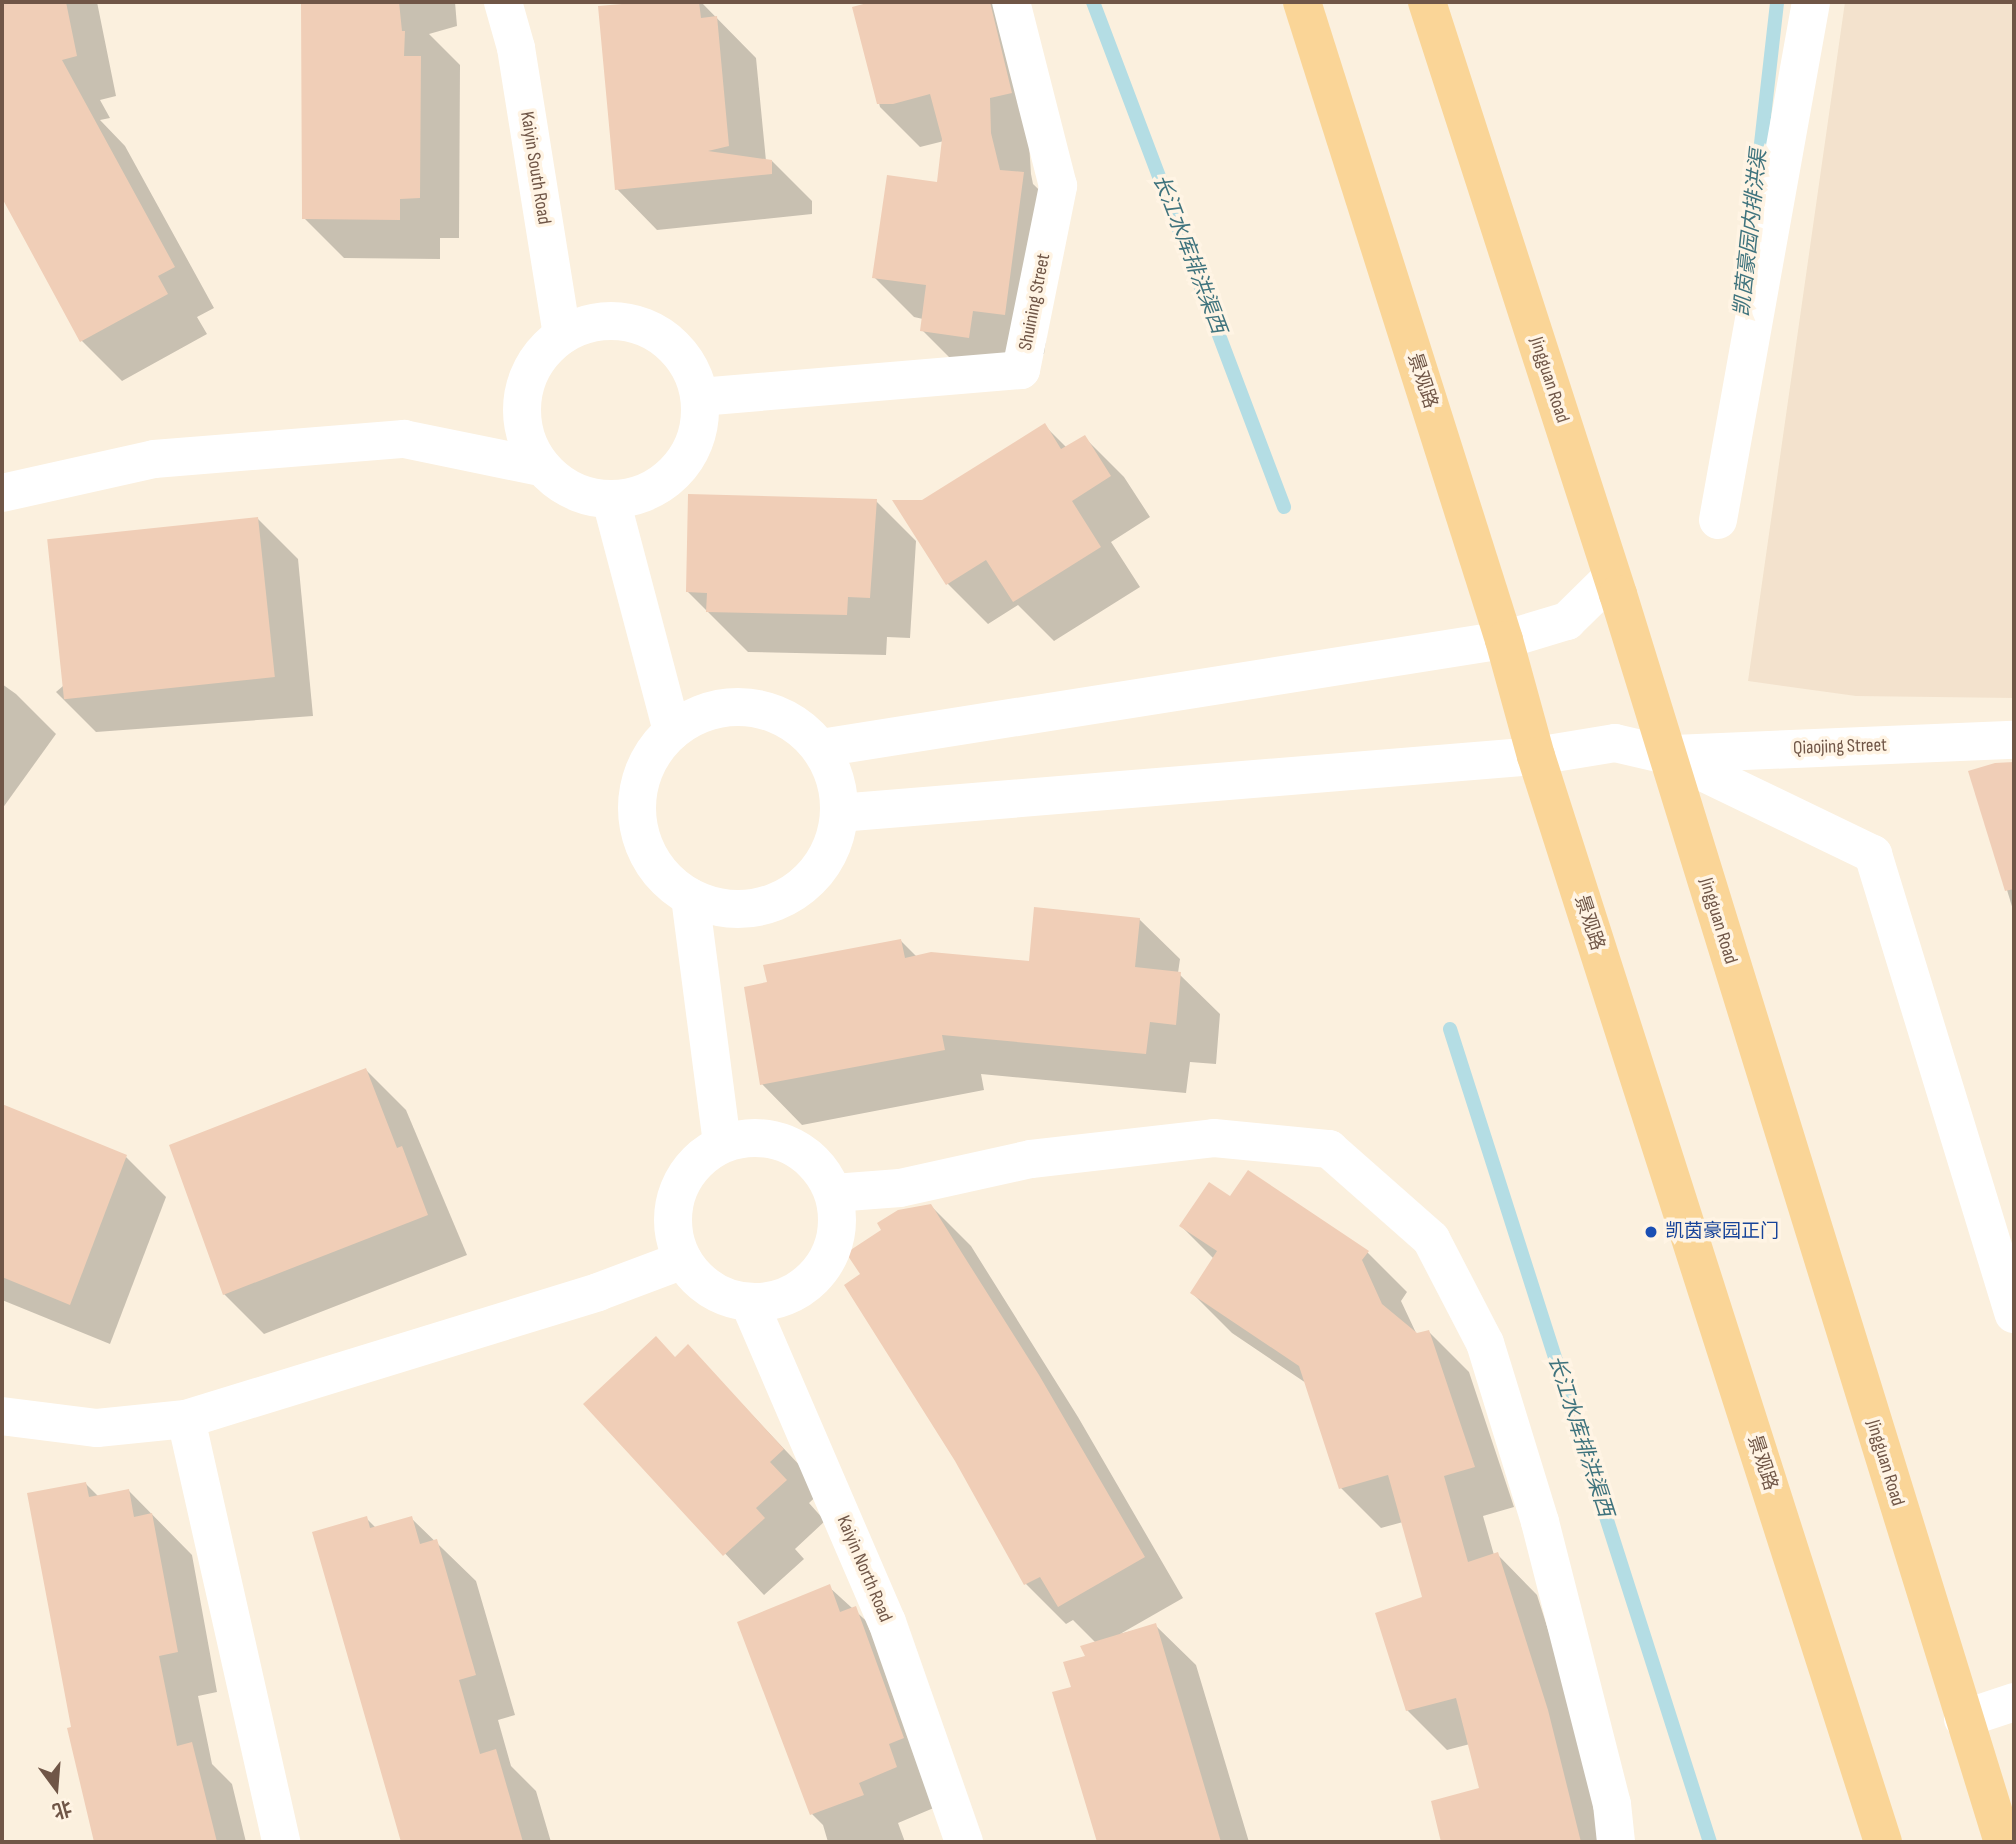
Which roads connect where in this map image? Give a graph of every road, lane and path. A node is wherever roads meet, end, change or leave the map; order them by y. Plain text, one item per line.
1 (503, 2) edge
2 (1012, 2) edge
3 (1301, 2) edge
4 (1427, 2) edge
5 (1811, 2) edge
6 (562, 335) junction
7 (700, 397) junction
8 (541, 467) junction
9 (2, 494) edge
10 (611, 500) junction
11 (1718, 520) dead end
12 (1612, 578) junction
13 (1504, 640) junction
14 (672, 731) junction
15 (2014, 740) edge
16 (821, 748) junction
17 (1667, 755) junction
18 (1536, 756) junction
19 (839, 814) junction
20 (690, 897) junction
21 (722, 1144) junction
22 (834, 1193) junction
23 (683, 1260) junction
24 (749, 1302) junction
25 (2014, 1314) edge
26 (2, 1416) edge
27 (186, 1419) junction
28 (2014, 1702) edge
29 (1964, 1719) junction
30 (1612, 1804) junction
31 (281, 1842) edge
32 (964, 1842) edge
33 (1616, 1842) edge
34 (1627, 1842) edge
35 (1884, 1842) edge
36 (2003, 1842) edge

1 - 6 street, Kaiyin South Road
2 - 7 street, Shuining Street
3 - 13 main road, 景观路
4 - 12 main road, Jingguan Road
5 - 11 street
6 - 7 street
6 - 8 street
7 - 10 street
8 - 9 street
8 - 10 street
10 - 14 street
12 - 13 street
12 - 17 main road, Jingguan Road
13 - 16 street
13 - 18 main road, 景观路
14 - 16 street
14 - 20 street
15 - 17 street, Qiaojing Street
16 - 19 street
17 - 18 street
17 - 25 street
17 - 29 main road, Jingguan Road
18 - 19 street
18 - 35 main road, 景观路
19 - 20 street
20 - 21 street
21 - 22 street
21 - 23 street
22 - 24 street
22 - 30 street
23 - 24 street
23 - 27 street
24 - 32 street, Kaiyin North Road
26 - 27 street
27 - 31 street
28 - 29 street
29 - 36 main road, Jingguan Road
30 - 33 street
30 - 34 street

